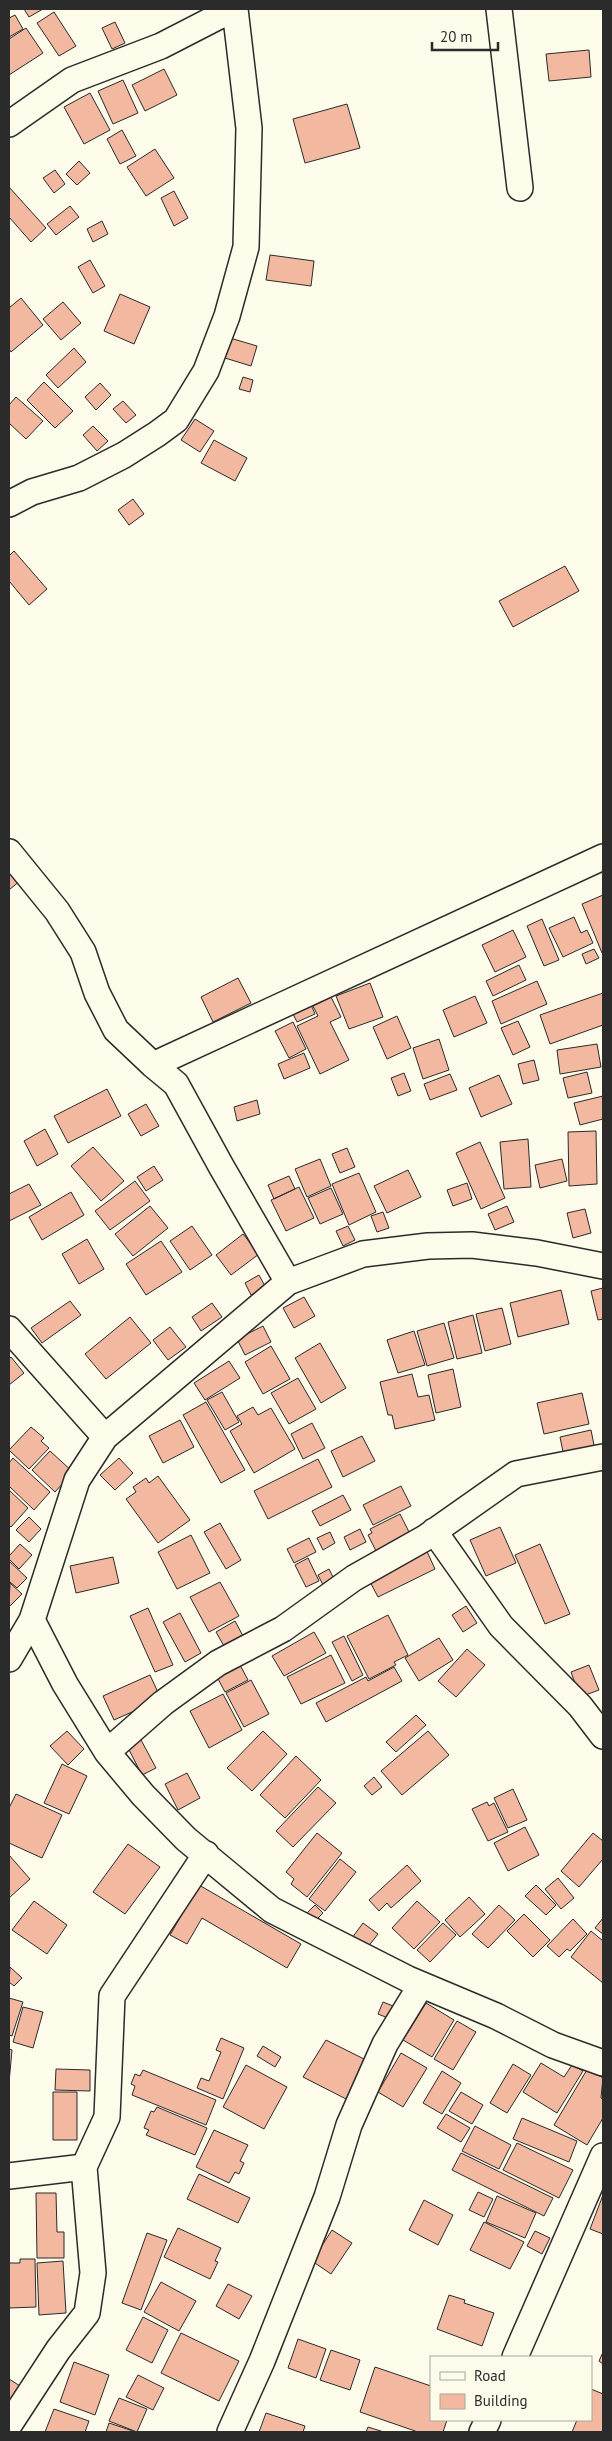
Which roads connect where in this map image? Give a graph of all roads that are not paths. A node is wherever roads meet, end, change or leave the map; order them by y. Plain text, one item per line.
1 (234, 9) edge
2 (499, 9) edge
3 (9, 124) edge
4 (520, 188) dead end
5 (9, 504) edge
6 (9, 852) edge
7 (603, 857) edge
8 (153, 1065) junction
9 (603, 1266) edge
10 (288, 1282) junction
11 (9, 1329) edge
12 (105, 1437) junction
13 (603, 1456) edge
14 (434, 1532) junction
15 (32, 1620) junction
16 (9, 1659) edge
17 (603, 1736) edge
18 (107, 1752) junction
19 (206, 1854) junction
20 (421, 1985) junction
21 (603, 2063) edge
22 (603, 2156) edge
23 (84, 2167) junction
24 (9, 2176) edge
25 (515, 2356) edge
26 (9, 2425) edge
27 (230, 2432) edge

1 - 3 street
1 - 5 street
2 - 4 street
6 - 8 street
7 - 8 street
8 - 10 street
9 - 10 street
10 - 12 street
11 - 12 street
12 - 15 street
13 - 14 street
14 - 17 street
14 - 18 street
15 - 16 street
15 - 18 street
18 - 19 street
19 - 20 street
19 - 23 street
20 - 21 street
20 - 27 street
22 - 25 street
23 - 24 street
23 - 26 street

